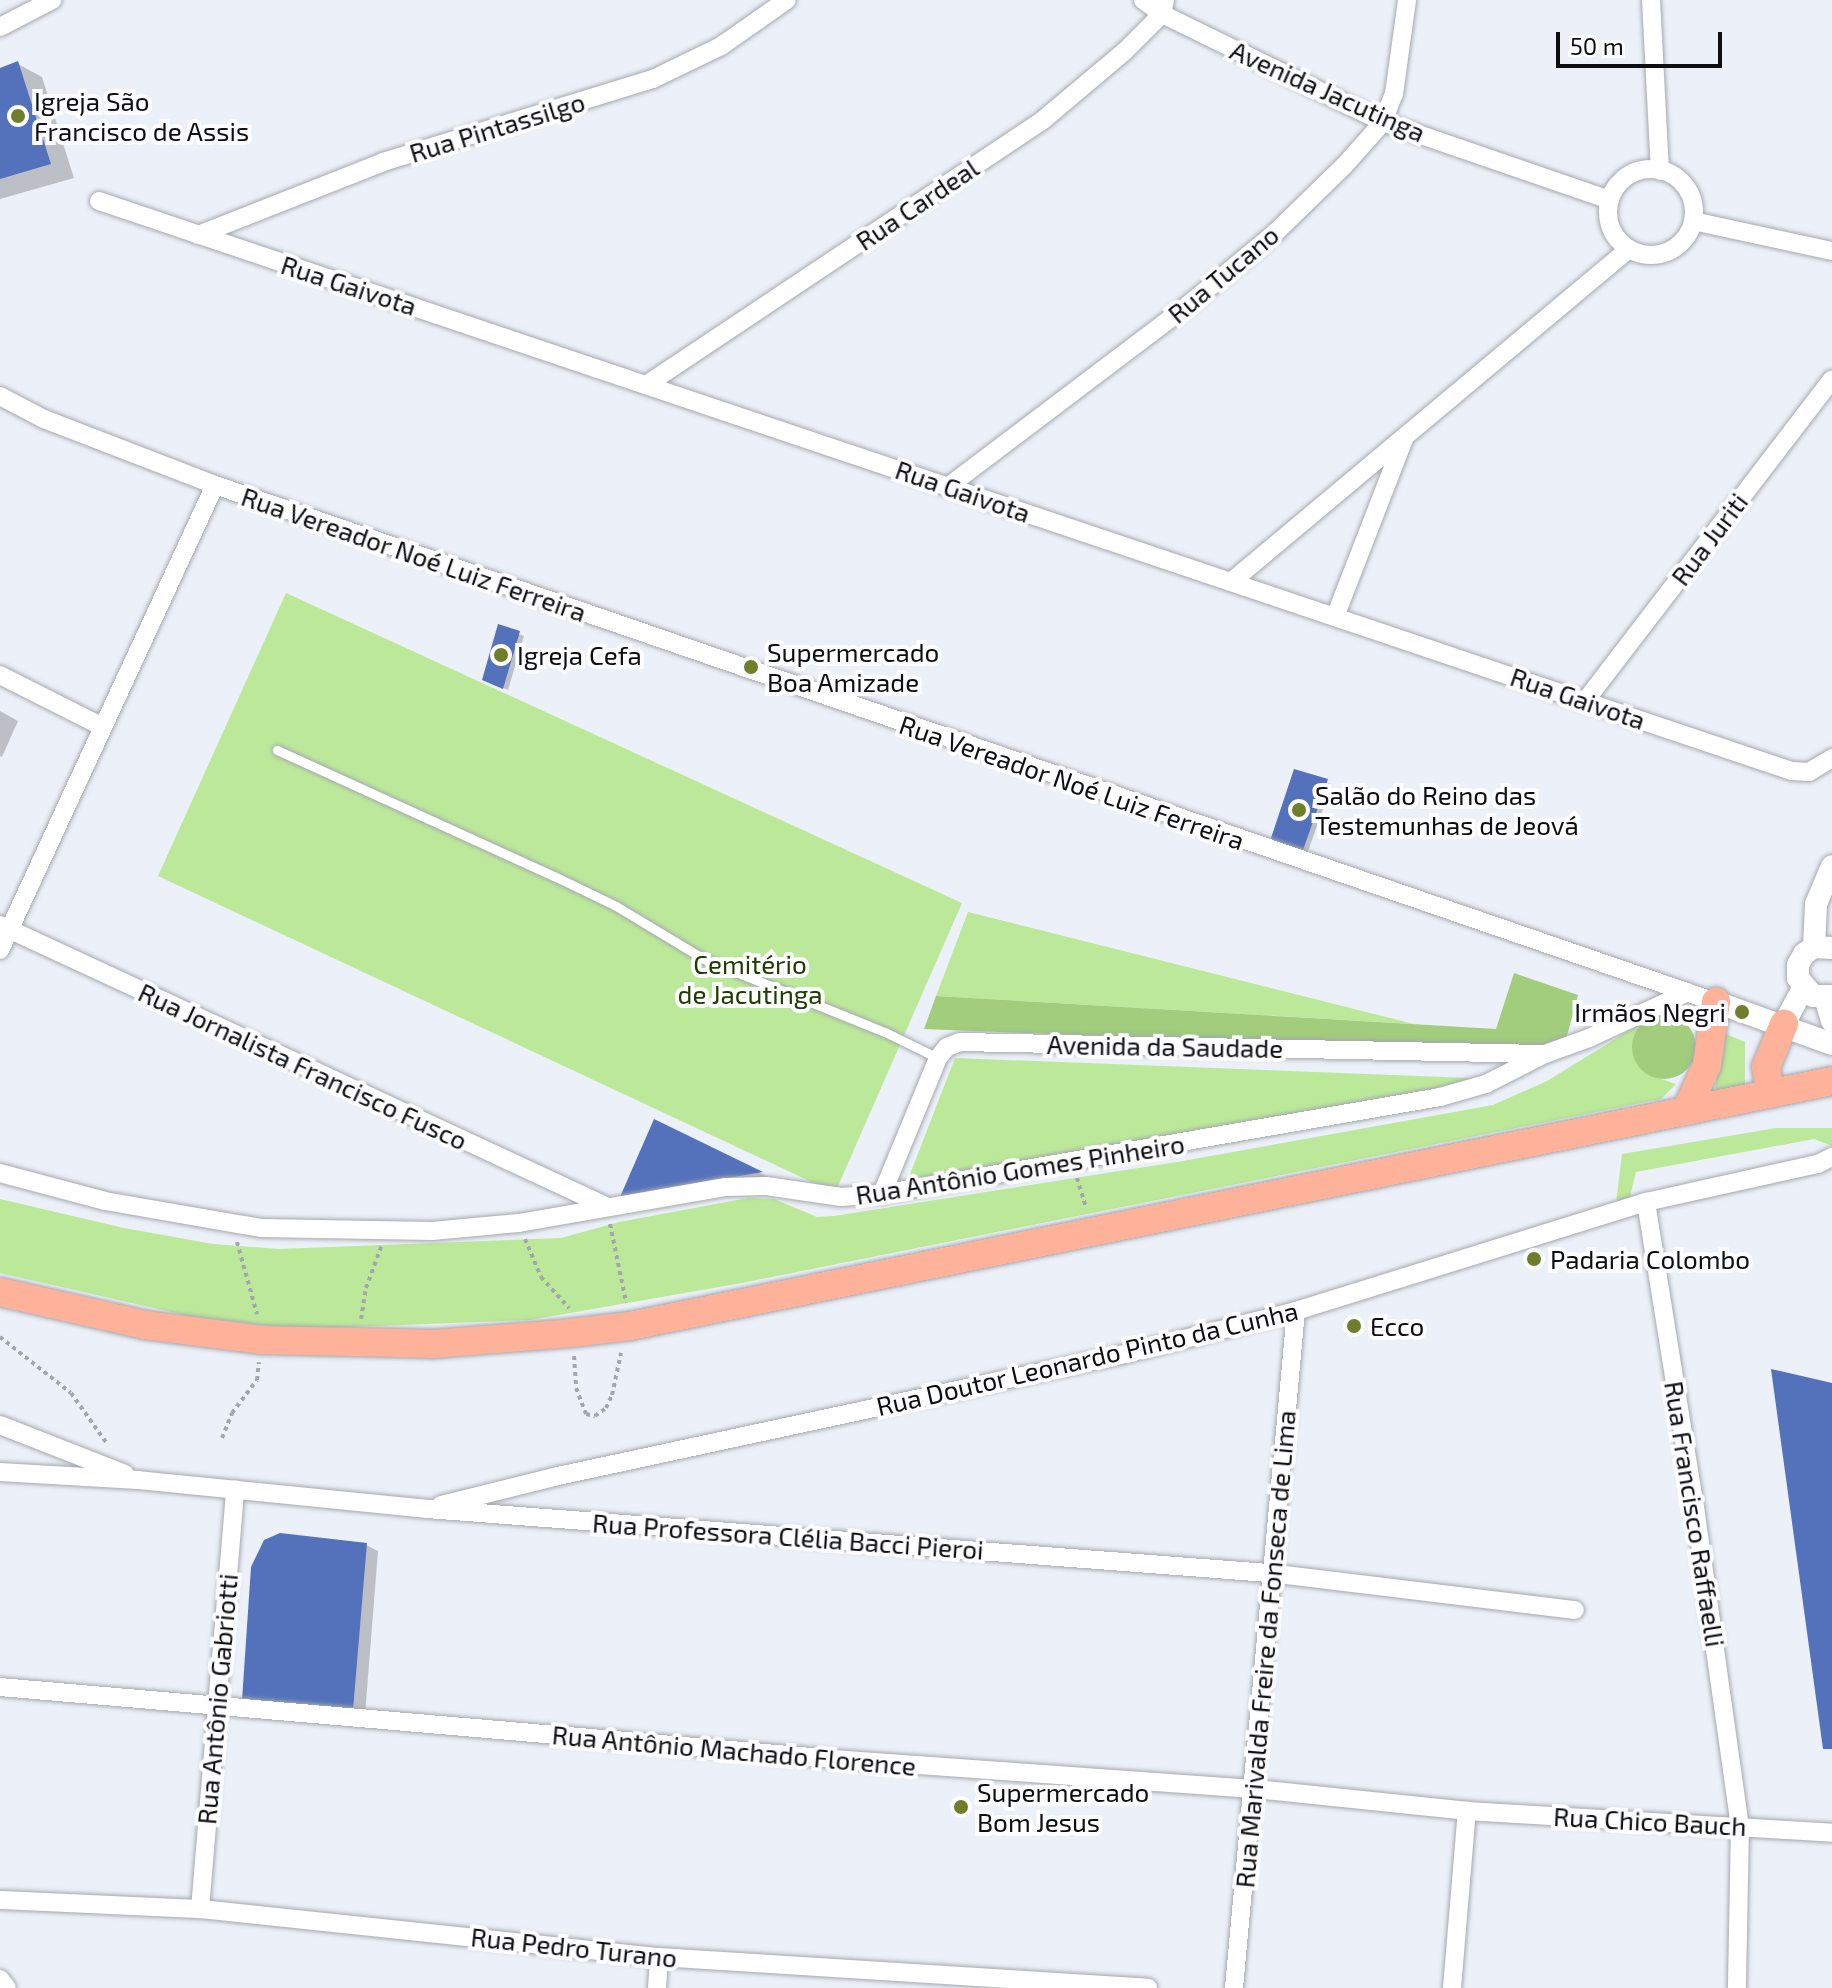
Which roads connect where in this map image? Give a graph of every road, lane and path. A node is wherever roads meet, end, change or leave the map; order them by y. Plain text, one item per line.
1 (52, 0) edge
2 (787, 0) edge
3 (1143, 0) edge
4 (1407, 0) edge
5 (1651, 0) edge
6 (1164, 7) edge
7 (0, 27) edge
8 (1383, 122) junction
9 (1660, 171) junction
10 (1610, 200) junction
11 (99, 201) dead end
12 (1693, 221) junction
13 (198, 235) junction
14 (1629, 249) junction
15 (1832, 251) edge
16 (1832, 379) edge
17 (646, 385) junction
18 (0, 396) edge
19 (1405, 436) junction
20 (215, 485) junction
21 (949, 486) junction
22 (1231, 582) junction
23 (1335, 617) junction
24 (0, 675) edge
25 (1586, 700) junction
26 (101, 726) junction
27 (277, 750) dead end
28 (1829, 760) edge
29 (1832, 866) edge
30 (5, 927) edge
31 (1823, 948) edge
32 (0, 950) edge
33 (1803, 989) junction
34 (1688, 992) junction
35 (1828, 997) edge
36 (1716, 1002) junction
37 (1832, 1021) edge
38 (1784, 1024) junction
39 (1832, 1044) edge
40 (1545, 1054) junction
41 (938, 1058) junction
42 (1827, 1086) edge
43 (1770, 1094) junction
44 (1686, 1111) junction
45 (1832, 1157) edge
46 (1073, 1164) junction
47 (0, 1173) edge
48 (882, 1194) junction
49 (1646, 1202) junction
50 (606, 1206) junction
51 (519, 1223) junction
52 (232, 1225) junction
53 (1094, 1229) junction
54 (384, 1230) junction
55 (0, 1292) edge
56 (1296, 1311) junction
57 (630, 1326) junction
58 (571, 1333) junction
59 (0, 1337) edge
60 (262, 1340) junction
61 (357, 1345) junction
62 (0, 1425) edge
63 (222, 1438) dead end
64 (110, 1448) dead end
65 (0, 1472) edge
66 (138, 1480) junction
67 (235, 1489) junction
68 (427, 1509) junction
69 (1269, 1573) junction
70 (1575, 1610) dead end
71 (0, 1687) edge
72 (216, 1705) junction
73 (1255, 1789) junction
74 (1467, 1811) junction
75 (1740, 1826) junction
76 (1832, 1833) edge
77 (0, 1900) edge
78 (200, 1909) junction
79 (659, 1957) junction
80 (0, 1979) edge
81 (7, 1988) edge
82 (657, 1988) edge
83 (1148, 1988) edge
84 (1234, 1988) edge
85 (1452, 1988) edge
86 (1737, 1988) edge

1 - 7 street
2 - 13 street, Rua Pintassilgo
3 - 6 street, Avenida Jacutinga
4 - 8 street, Rua Tucano
5 - 9 street
6 - 8 street, Avenida Jacutinga
6 - 17 street, Rua Cardeal
8 - 10 street, Avenida Jacutinga
8 - 21 street, Rua Tucano
9 - 10 street
9 - 12 street
10 - 14 street
11 - 13 street, Rua Gaivota
12 - 14 street
12 - 15 street
13 - 17 street, Rua Gaivota
14 - 19 street
16 - 25 street, Rua Juriti
17 - 21 street, Rua Gaivota
18 - 20 street, Rua Vereador Noé Luiz Ferreira
19 - 22 street
19 - 23 street
20 - 26 street
20 - 34 street, Rua Vereador Noé Luiz Ferreira
21 - 22 street, Rua Gaivota
22 - 23 street, Rua Gaivota
23 - 25 street, Rua Gaivota
24 - 26 street
25 - 28 street, Rua Gaivota
26 - 30 street
27 - 41 lane
29 - 31 street
30 - 32 street
30 - 50 street, Rua Jornalista Francisco Fusco
31 - 33 street
33 - 35 street
33 - 38 street
34 - 36 street, Rua Vereador Noé Luiz Ferreira
34 - 40 street, Rua Antônio Gomes Pinheiro
35 - 37 street
36 - 38 street, Rua Vereador Noé Luiz Ferreira
36 - 44 highway
38 - 39 street, Rua Vereador Noé Luiz Ferreira
38 - 43 highway
40 - 41 street, Avenida da Saudade
40 - 46 street, Rua Antônio Gomes Pinheiro
41 - 48 street
42 - 43 highway
43 - 44 highway
44 - 53 highway
45 - 49 street, Rua Doutor Leonardo Pinto da Cunha
46 - 48 street, Rua Antônio Gomes Pinheiro
46 - 53 path
47 - 52 street, Rua Antônio Gomes Pinheiro
48 - 50 street, Rua Antônio Gomes Pinheiro
49 - 56 street, Rua Doutor Leonardo Pinto da Cunha
49 - 75 street, Rua Francisco Raffaelli
50 - 51 street, Rua Antônio Gomes Pinheiro
50 - 57 path
51 - 54 street, Rua Antônio Gomes Pinheiro
51 - 58 path
52 - 54 street, Rua Antônio Gomes Pinheiro
52 - 60 path
53 - 57 highway
54 - 61 path
55 - 60 highway
56 - 68 street, Rua Doutor Leonardo Pinto da Cunha
56 - 69 street, Rua Marivalda Freire da Fonseca de Lima
57 - 58 highway
57 - 58 path
58 - 61 highway
59 - 64 path
60 - 61 highway
60 - 63 path
62 - 66 street
65 - 66 street, Rua Professora Clélia Bacci Pieroi
66 - 67 street, Rua Professora Clélia Bacci Pieroi
67 - 68 street, Rua Professora Clélia Bacci Pieroi
67 - 72 street, Rua Antônio Gabriotti
68 - 69 street, Rua Professora Clélia Bacci Pieroi
69 - 70 street, Rua Professora Clélia Bacci Pieroi
69 - 73 street, Rua Marivalda Freire da Fonseca de Lima
71 - 72 street, Rua Antônio Machado Florence
72 - 73 street, Rua Antônio Machado Florence
72 - 78 street, Rua Antônio Gabriotti
73 - 74 street, Rua Antônio Machado Florence
73 - 84 street, Rua Marivalda Freire da Fonseca de Lima
74 - 75 street, Rua Chico Bauch
74 - 85 street
75 - 76 street, Rua Chico Bauch
75 - 86 street, Rua Francisco Raffaelli
77 - 78 street, Rua Pedro Turano
78 - 79 street, Rua Pedro Turano
79 - 82 street
79 - 83 street, Rua Pedro Turano
80 - 81 street

